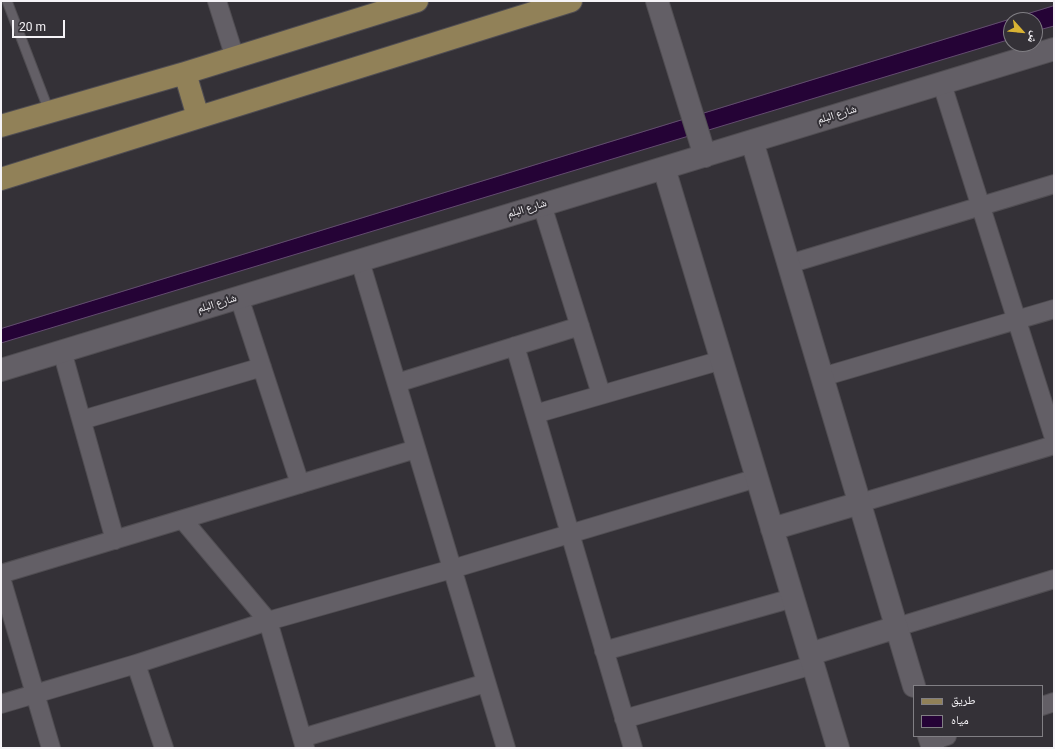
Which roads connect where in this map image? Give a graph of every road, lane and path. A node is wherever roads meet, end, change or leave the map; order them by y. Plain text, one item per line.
1 (6, 1) edge
2 (217, 1) edge
3 (417, 1) edge
4 (571, 1) edge
5 (657, 1) edge
6 (1054, 50) edge
7 (235, 58) junction
8 (186, 73) junction
9 (942, 84) junction
10 (49, 111) junction
11 (198, 117) junction
12 (1, 126) edge
13 (752, 141) junction
14 (705, 156) junction
15 (664, 168) junction
16 (1, 178) edge
17 (1054, 184) edge
18 (542, 205) junction
19 (981, 206) junction
20 (360, 261) junction
21 (789, 264) junction
22 (239, 297) junction
23 (1054, 309) edge
24 (1016, 320) junction
25 (580, 326) junction
26 (515, 346) junction
27 (62, 351) junction
28 (722, 360) junction
29 (262, 367) junction
30 (1, 370) edge
31 (822, 377) junction
32 (397, 382) junction
33 (601, 394) junction
34 (535, 414) junction
35 (82, 420) junction
36 (1054, 438) edge
37 (1054, 445) edge
38 (416, 449) junction
39 (757, 478) junction
40 (300, 484) junction
41 (860, 503) junction
42 (183, 520) junction
43 (772, 529) junction
44 (570, 534) junction
45 (115, 540) junction
46 (452, 569) junction
47 (1, 574) edge
48 (1, 578) edge
49 (1054, 580) edge
50 (793, 598) junction
51 (268, 621) junction
52 (897, 627) junction
53 (604, 651) junction
54 (812, 660) junction
55 (136, 664) junction
56 (486, 683) junction
57 (914, 685) edge
58 (35, 694) junction
59 (1054, 702) edge
60 (1, 704) edge
61 (1043, 706) edge
62 (624, 719) junction
63 (304, 743) edge
64 (51, 748) edge
65 (164, 748) edge
66 (506, 748) edge
67 (633, 748) edge
68 (838, 748) edge

1 - 10 lane
2 - 7 street
3 - 7 main road
4 - 11 main road
5 - 14 street
6 - 9 street, شارع البلم
7 - 8 main road
8 - 10 main road
8 - 11 main road
9 - 13 street, شارع البلم
9 - 19 street
10 - 12 main road
11 - 16 main road
13 - 14 street, شارع البلم
13 - 21 street
14 - 15 street, شارع البلم
15 - 18 street, شارع البلم
15 - 28 street
17 - 19 street
18 - 20 street, شارع البلم
18 - 25 street
19 - 21 street
19 - 24 street
20 - 22 street, شارع البلم
20 - 32 street
21 - 31 street
22 - 27 street, شارع البلم
22 - 29 street
23 - 24 street
24 - 31 street
24 - 36 street
25 - 26 street
25 - 33 street
26 - 32 street
26 - 34 street
27 - 30 street, شارع البلم
27 - 35 street
28 - 33 street
28 - 39 street
29 - 35 street
29 - 40 street
31 - 41 street
32 - 38 street
33 - 34 street
34 - 44 street
35 - 45 street
37 - 41 street
38 - 40 street
38 - 46 street
39 - 43 street
39 - 44 street
40 - 42 street
41 - 43 street
41 - 52 street
42 - 45 street
42 - 51 street
43 - 50 street
44 - 46 street
44 - 53 street
45 - 47 street
46 - 51 street
46 - 56 street
48 - 58 street
49 - 52 street
50 - 53 street
50 - 54 street
51 - 55 street
51 - 63 street
52 - 54 street
52 - 57 street
53 - 62 street
54 - 62 street
54 - 68 street
55 - 58 street
55 - 65 street
56 - 63 street
56 - 66 street
58 - 60 street
58 - 64 street
59 - 61 street
62 - 67 street

